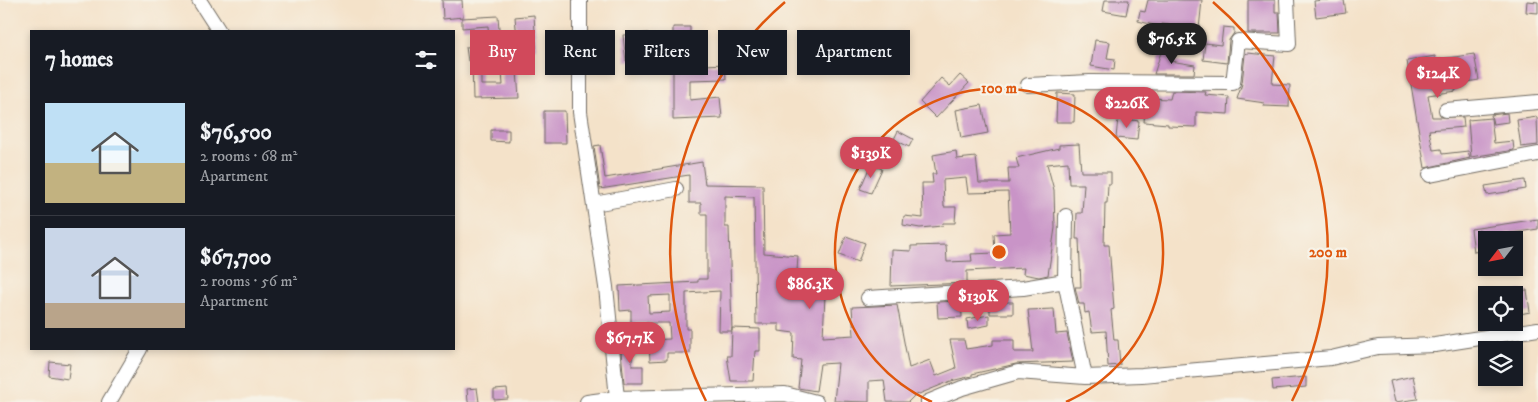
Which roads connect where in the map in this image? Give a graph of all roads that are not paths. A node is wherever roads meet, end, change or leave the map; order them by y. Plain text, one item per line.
1 (199, 0) edge
2 (580, 0) edge
3 (1287, 0) edge
4 (218, 30) edge
5 (1028, 85) dead end
6 (1538, 102) edge
7 (1446, 110) dead end
8 (1538, 154) edge
9 (1430, 175) dead end
10 (676, 189) dead end
11 (594, 204) junction
12 (1066, 216) dead end
13 (1065, 281) junction
14 (868, 298) dead end
15 (1538, 329) edge
16 (139, 350) edge
17 (1085, 378) junction
18 (617, 398) junction
19 (109, 402) edge
20 (587, 402) edge
21 (816, 402) edge
22 (928, 402) edge

1 - 4 street
2 - 11 street
3 - 5 street
6 - 7 street
8 - 9 street
10 - 11 street
11 - 18 street
12 - 13 street
13 - 14 street
13 - 17 street
15 - 17 street
16 - 19 street
17 - 22 street
18 - 20 street
18 - 21 street

